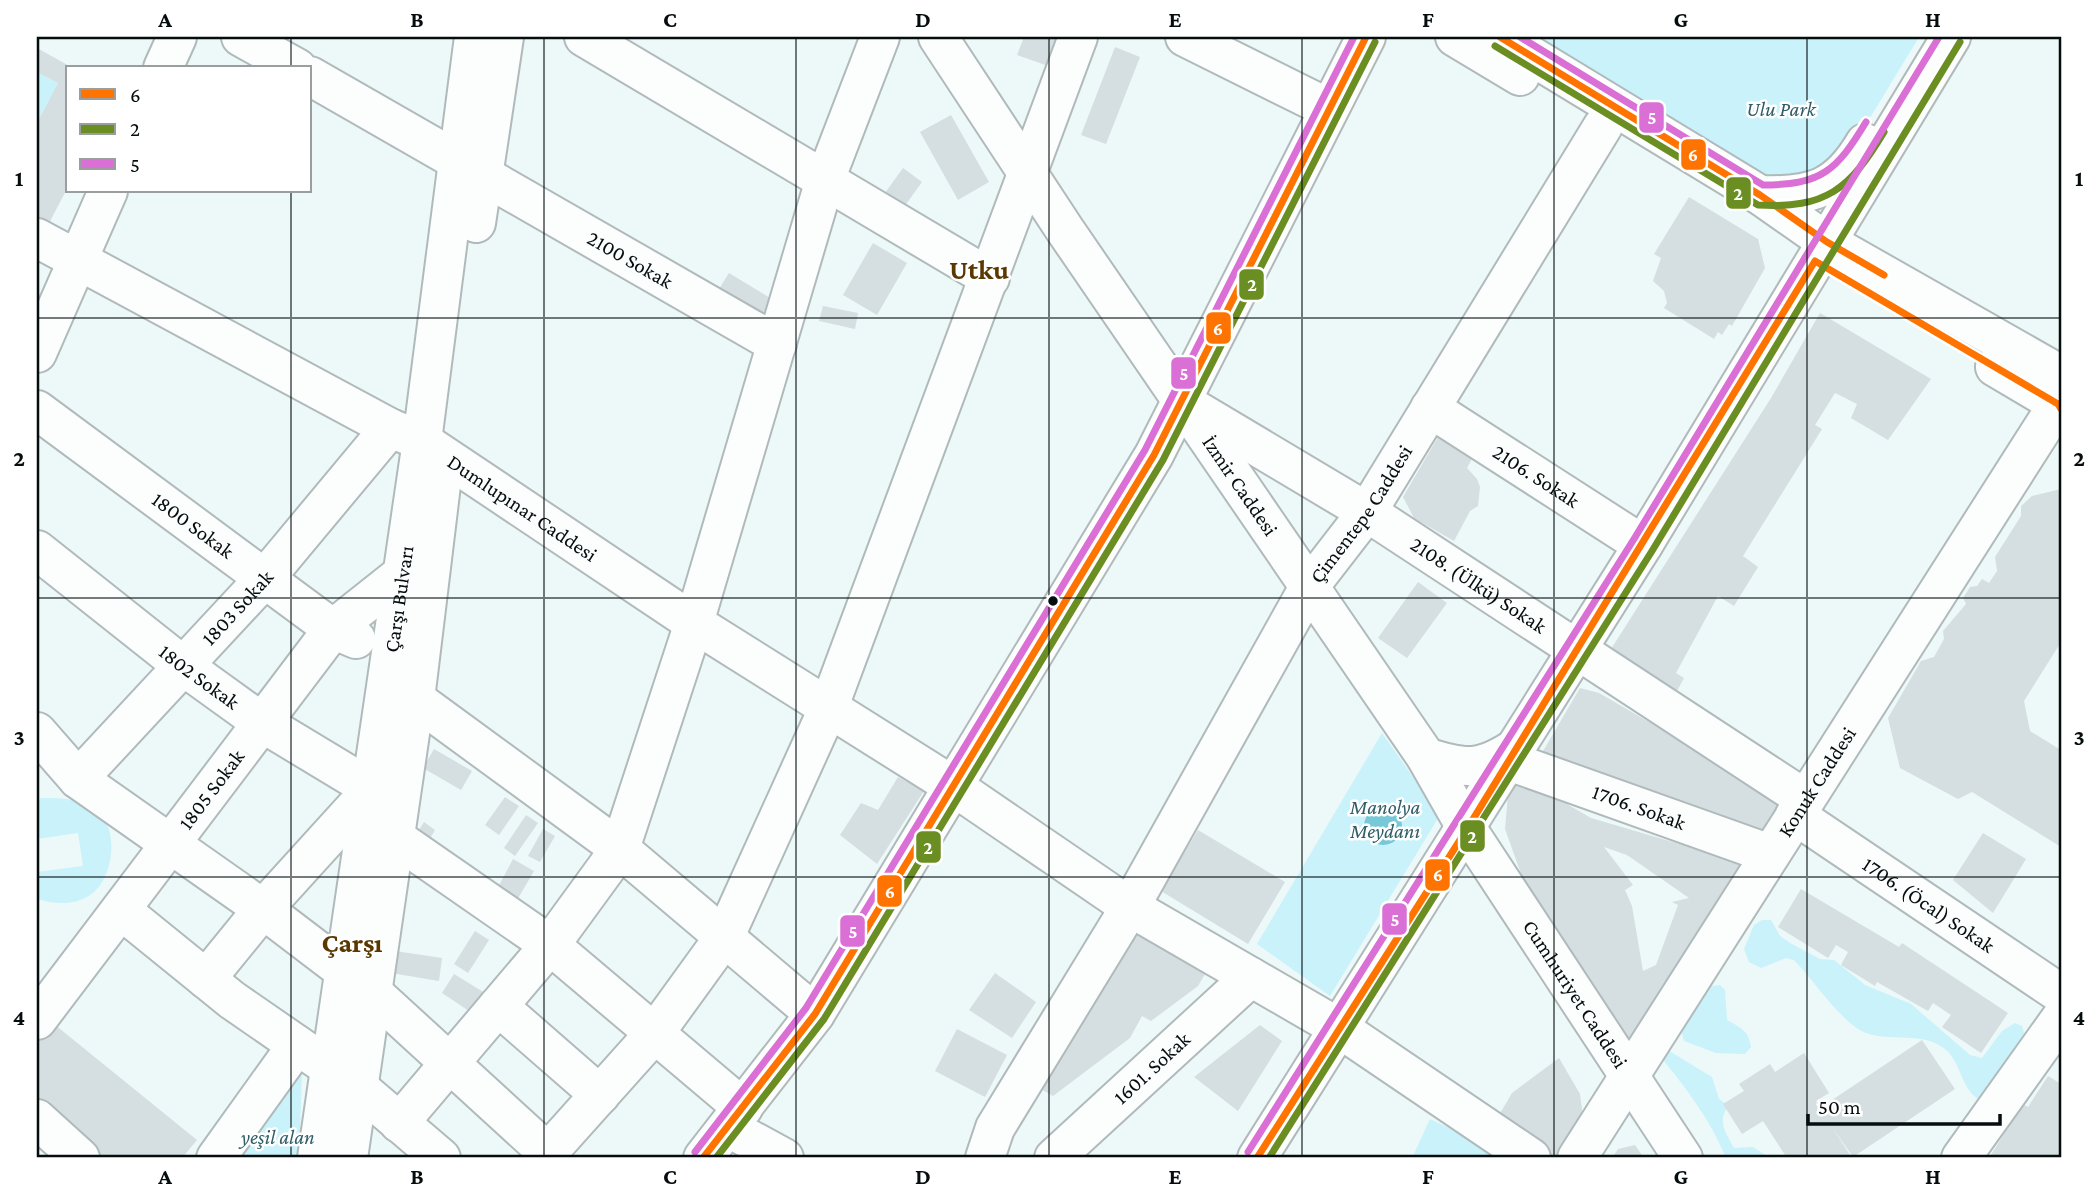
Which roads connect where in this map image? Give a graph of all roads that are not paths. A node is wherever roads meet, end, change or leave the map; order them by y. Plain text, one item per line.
1 (177, 37) edge
2 (241, 37) edge
3 (474, 37) edge
4 (504, 37) edge
5 (584, 37) edge
6 (880, 37) edge
7 (938, 37) edge
8 (1078, 37) edge
9 (1185, 37) edge
10 (1366, 37) edge
11 (1455, 37) edge
12 (1500, 37) edge
13 (1928, 37) edge
14 (1951, 37) edge
15 (164, 66) edge
16 (293, 66) edge
17 (312, 77) edge
18 (1328, 108) junction
19 (1603, 126) junction
20 (470, 168) junction
21 (1026, 172) junction
22 (824, 180) junction
23 (108, 192) edge
24 (1760, 195) junction
25 (37, 238) edge
26 (1821, 252) junction
27 (78, 259) junction
28 (990, 278) junction
29 (777, 344) junction
30 (37, 353) edge
31 (2061, 399) edge
32 (1181, 401) junction
33 (1430, 408) junction
34 (37, 410) edge
35 (419, 442) junction
36 (1367, 512) junction
37 (1643, 545) junction
38 (37, 550) edge
39 (401, 575) junction
40 (265, 578) junction
41 (1309, 587) junction
42 (694, 623) junction
43 (334, 629) junction
44 (1577, 652) junction
45 (182, 666) junction
46 (397, 679) junction
47 (828, 709) junction
48 (261, 722) junction
49 (37, 732) edge
50 (1513, 754) junction
51 (1426, 757) junction
52 (78, 779) junction
53 (953, 786) junction
54 (1800, 807) junction
55 (378, 814) junction
56 (1467, 829) junction
57 (169, 843) junction
58 (620, 849) junction
59 (1770, 854) junction
60 (1130, 907) junction
61 (263, 909) junction
62 (121, 910) junction
63 (725, 936) junction
64 (550, 945) junction
65 (1251, 976) junction
66 (206, 979) junction
67 (358, 982) junction
68 (2061, 994) edge
69 (498, 1006) junction
70 (815, 1014) junction
71 (2061, 1018) edge
72 (37, 1020) edge
73 (1339, 1028) junction
74 (654, 1034) junction
75 (297, 1045) junction
76 (448, 1065) junction
77 (344, 1076) junction
78 (1629, 1076) junction
79 (600, 1095) junction
80 (736, 1118) junction
81 (399, 1123) junction
82 (545, 1156) edge
83 (216, 1158) edge
84 (317, 1158) edge
85 (348, 1158) edge
86 (441, 1158) edge
87 (703, 1158) edge
88 (784, 1158) edge
89 (985, 1158) edge
90 (1054, 1158) edge
91 (1257, 1158) edge
92 (1531, 1158) edge
93 (1577, 1158) edge
94 (1683, 1158) edge
95 (1961, 1158) edge

1 - 15 street
2 - 16 street
3 - 20 street, Çarşı Bulvarı
4 - 20 street, Çarşı Bulvarı
5 - 22 street
6 - 22 street
7 - 21 street, İzmir Caddesi
8 - 21 street
9 - 18 street
10 - 18 street
11 - 19 street
12 - 24 street
13 - 24 street
14 - 26 street
17 - 20 street, 2100 Sokak
18 - 32 street
19 - 26 street
19 - 33 street, Çimentepe Caddesi
20 - 29 street, 2100 Sokak
20 - 35 street, Çarşı Bulvarı
21 - 28 street
21 - 32 street, İzmir Caddesi
22 - 28 street
22 - 29 street
23 - 27 street
24 - 26 street
25 - 27 street, Dumlupınar Caddesi
26 - 31 street
26 - 37 street
27 - 30 street
27 - 35 street, Dumlupınar Caddesi
28 - 47 street
29 - 42 street
31 - 54 street, Konuk Caddesi
32 - 36 street, 2108. (Ülkü) Sokak
32 - 41 street, İzmir Caddesi
32 - 53 street
33 - 36 street, Çimentepe Caddesi
33 - 37 street, 2106. Sokak
34 - 40 street, 1800 Sokak
35 - 39 street, Çarşı Bulvarı
35 - 40 street, 1803 Sokak
35 - 42 street, Dumlupınar Caddesi
35 - 46 street, Çarşı Bulvarı
36 - 41 street, Çimentepe Caddesi
36 - 44 street, 2108. (Ülkü) Sokak
37 - 44 street
38 - 45 street, 1802 Sokak
39 - 43 street, 1805 Sokak
39 - 46 street, Çarşı Bulvarı
40 - 43 street, 1800 Sokak
40 - 45 street, 1803 Sokak
41 - 51 street, İzmir Caddesi
41 - 60 street, Çimentepe Caddesi
42 - 47 street, Dumlupınar Caddesi
42 - 58 street
43 - 46 street, 1800 Sokak
43 - 48 street, 1805 Sokak
44 - 50 street
44 - 54 street, 2108. (Ülkü) Sokak
45 - 48 street, 1802 Sokak
45 - 52 street, 1803 Sokak
46 - 55 street, Çarşı Bulvarı
46 - 55 street, Çarşı Bulvarı
46 - 58 street, 1800 Sokak
47 - 53 street, Dumlupınar Caddesi
47 - 63 street
48 - 55 street, 1802 Sokak
48 - 57 street, 1805 Sokak
49 - 52 street
50 - 51 street
50 - 56 street
50 - 59 street, 1706. Sokak
51 - 56 street, Cumhuriyet Caddesi
52 - 57 street
53 - 60 street, Dumlupınar Caddesi
53 - 70 street
54 - 59 street, Konuk Caddesi
54 - 68 street, 1706. (Öcal) Sokak
55 - 61 street
55 - 64 street, 1802 Sokak
55 - 67 street, Çarşı Bulvarı
56 - 73 street
56 - 78 street, Cumhuriyet Caddesi
57 - 61 street
57 - 62 street, 1805 Sokak
58 - 63 street, 1800 Sokak
58 - 64 street
59 - 78 street, Konuk Caddesi
60 - 65 street, Dumlupınar Caddesi
60 - 89 street, Çimentepe Caddesi
61 - 66 street
61 - 67 street
62 - 66 street
62 - 72 street, 1805 Sokak
63 - 70 street, 1800 Sokak
63 - 74 street
64 - 69 street
64 - 74 street, 1802 Sokak
65 - 73 street, Dumlupınar Caddesi
65 - 90 street, 1601. Sokak
66 - 75 street
67 - 76 street
67 - 77 street, Çarşı Bulvarı
69 - 76 street
69 - 79 street
70 - 80 street
71 - 95 street
73 - 91 street
73 - 92 street, Dumlupınar Caddesi
74 - 79 street
74 - 80 street, 1802 Sokak
75 - 77 street
75 - 83 street
76 - 81 street
76 - 82 street
77 - 81 street
77 - 84 street, Çarşı Bulvarı
77 - 85 street, Çarşı Bulvarı
78 - 93 street, Konuk Caddesi
78 - 94 street, Cumhuriyet Caddesi
79 - 82 street
80 - 87 street
80 - 88 street, 1802 Sokak
81 - 86 street

